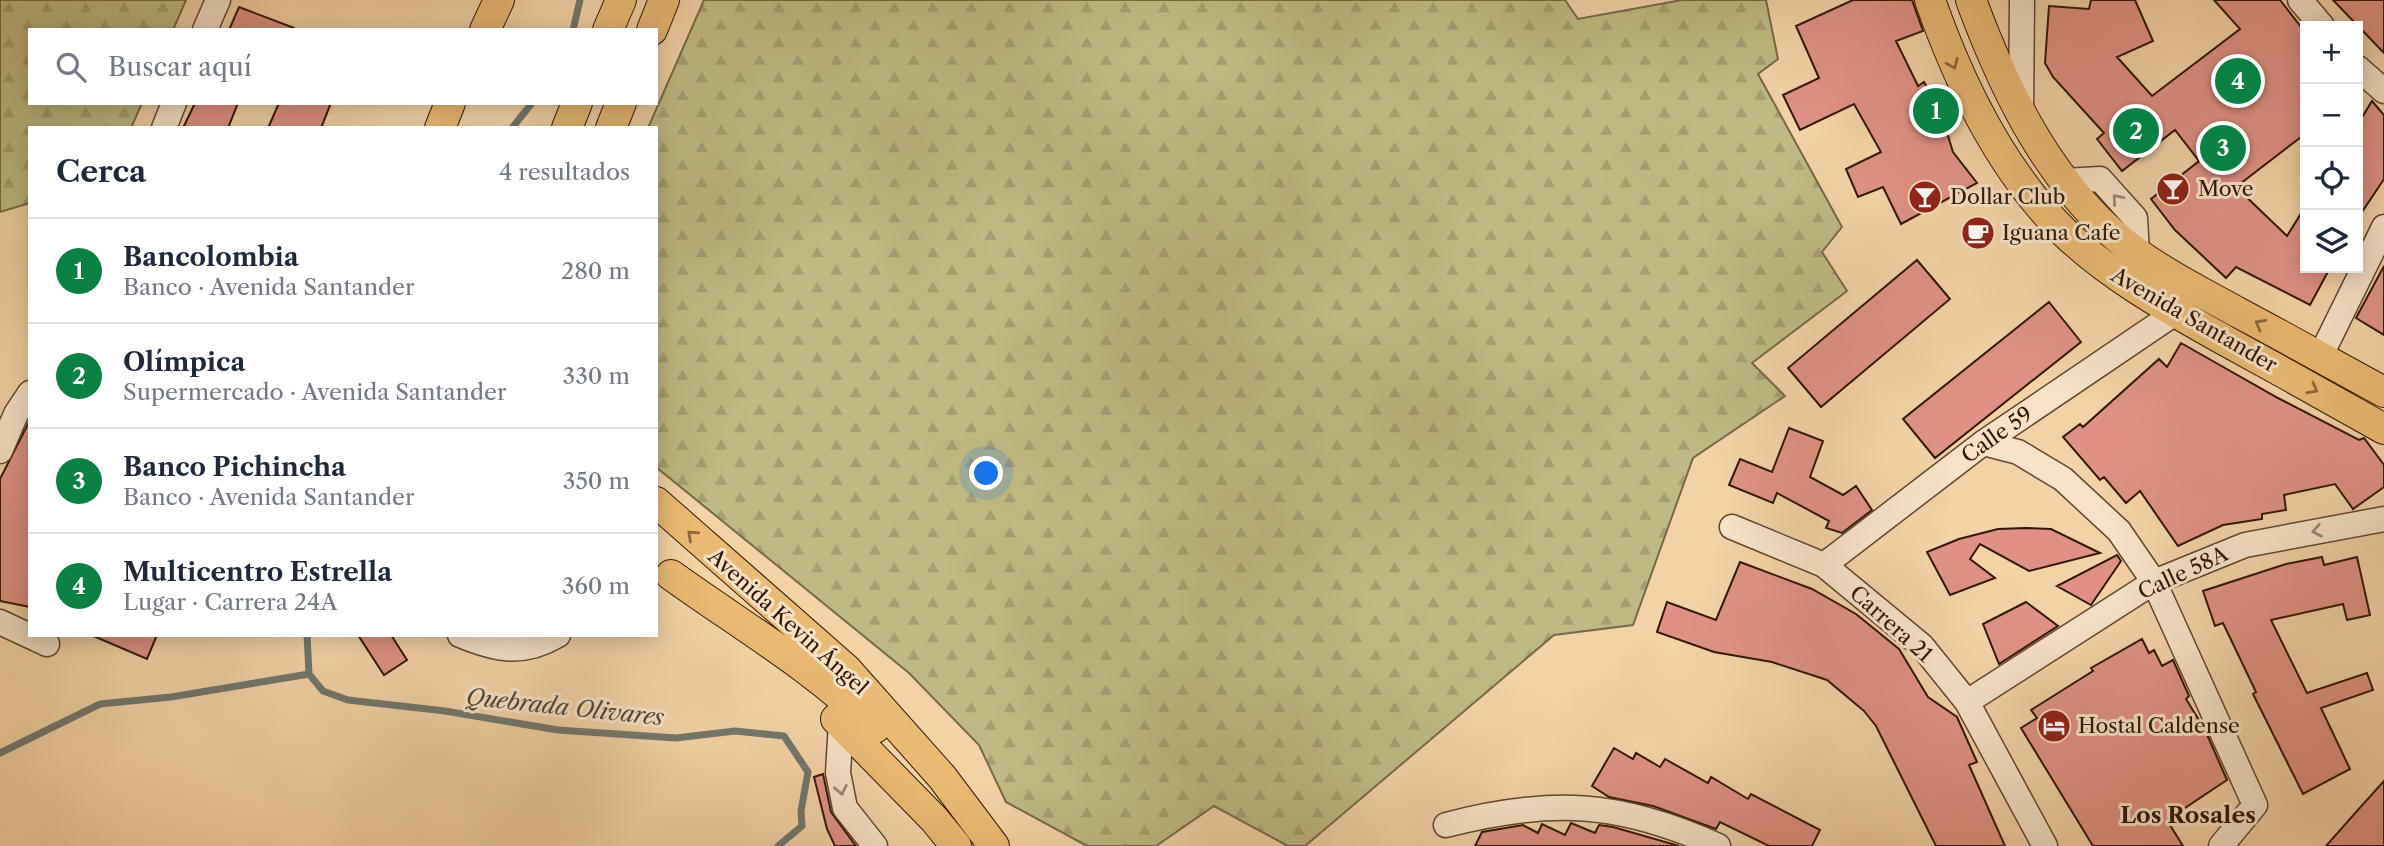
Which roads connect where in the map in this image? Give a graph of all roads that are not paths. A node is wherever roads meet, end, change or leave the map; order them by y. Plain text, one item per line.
1 (218, 0) edge
2 (621, 0) edge
3 (662, 0) edge
4 (1930, 0) edge
5 (1970, 0) edge
6 (2022, 0) edge
7 (2300, 0) edge
8 (2318, 21) edge
9 (206, 28) edge
10 (609, 28) edge
11 (653, 28) edge
12 (2363, 72) edge
13 (2384, 91) edge
14 (173, 105) edge
15 (449, 105) edge
16 (576, 105) edge
17 (620, 105) edge
18 (2021, 118) junction
19 (165, 126) edge
20 (441, 126) edge
21 (568, 126) edge
22 (612, 126) edge
23 (2384, 227) edge
24 (2175, 313) junction
25 (2320, 357) junction
26 (2384, 392) edge
27 (28, 396) edge
28 (2384, 429) edge
29 (1983, 443) junction
30 (0, 451) edge
31 (658, 504) edge
32 (2384, 519) edge
33 (1732, 527) dead end
34 (1824, 565) junction
35 (664, 569) edge
36 (2154, 583) junction
37 (0, 622) edge
38 (28, 635) edge
39 (32, 637) edge
40 (465, 637) edge
41 (555, 637) edge
42 (47, 644) dead end
43 (1966, 702) junction
44 (841, 723) junction
45 (1446, 825) dead end
46 (987, 843) edge
47 (875, 846) edge
48 (1718, 846) edge
49 (2045, 846) edge
50 (2221, 846) edge

1 - 9 street
2 - 10 main road
3 - 11 main road
4 -> 24 main road, Avenida Santander
5 - 18 main road, Avenida Santander
6 - 18 street
7 - 8 street
12 - 13 street
14 - 19 street
15 - 20 main road
16 - 21 main road
17 - 22 main road
25 -> 18 main road, Avenida Santander
23 - 25 street
24 -> 28 main road, Avenida Santander
24 - 29 street, Calle 59
25 - 26 main road, Avenida Santander
27 - 30 street
29 - 34 street, Calle 59
29 - 36 street
46 -> 31 main road, Avenida Kevin Ángel
32 -> 36 street, Calle 58A
33 - 34 street, Carrera 21
34 - 43 street, Carrera 21
35 - 44 main road, Avenida Kevin Ángel
35 - 46 main road
36 - 43 street, Calle 58A
36 - 50 street
37 - 38 street
39 - 42 street
40 - 41 street
43 - 49 street, Carrera 21
44 - 46 main road, Avenida Kevin Ángel
44 -> 47 street
45 - 48 street

